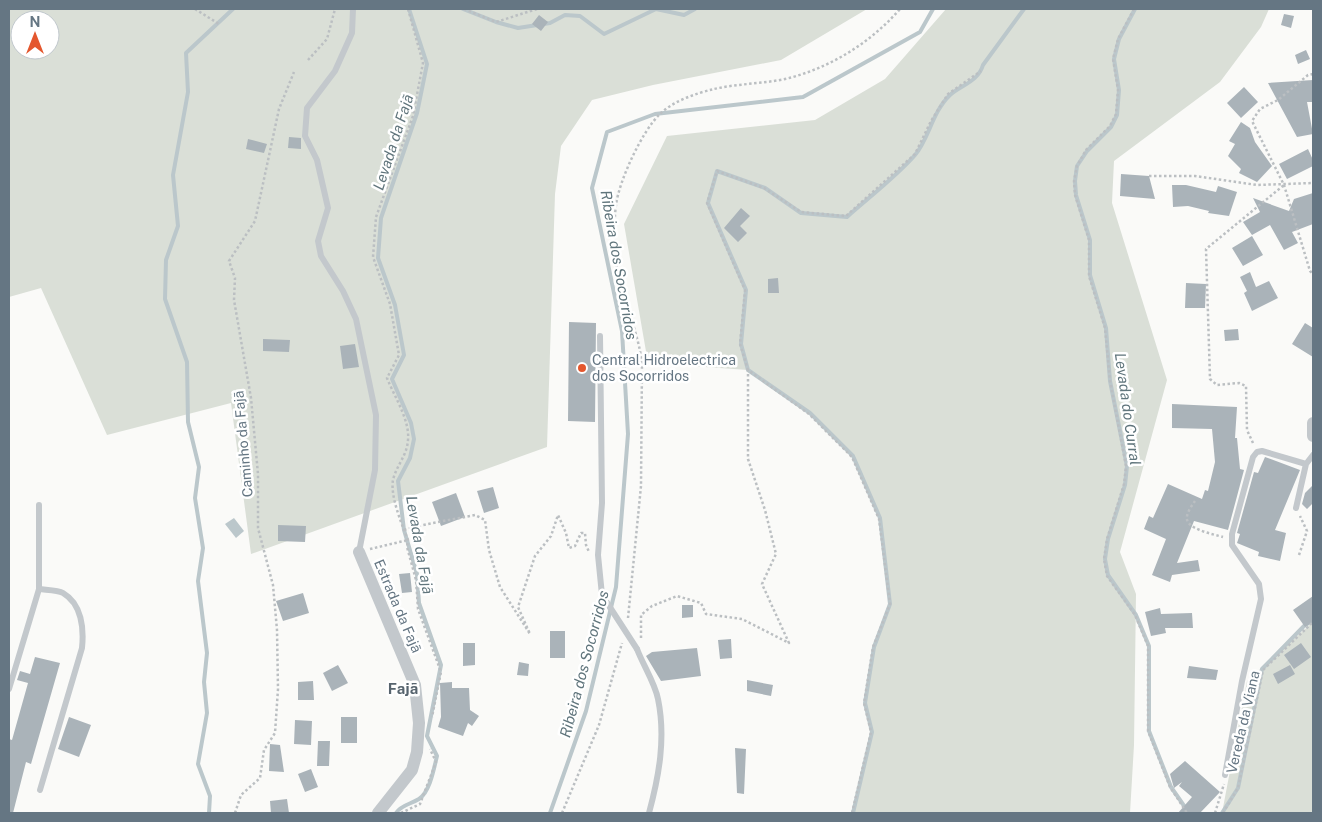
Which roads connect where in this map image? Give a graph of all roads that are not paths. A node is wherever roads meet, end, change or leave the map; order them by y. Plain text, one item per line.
1 (353, 9) edge
2 (600, 336) dead end
3 (1313, 423) edge
4 (1313, 436) edge
5 (1313, 455) edge
6 (1306, 464) junction
7 (38, 505) dead end
8 (1296, 508) road end
9 (358, 552) joint
10 (40, 589) junction
11 (9, 689) edge
12 (1226, 775) road end
13 (40, 790) dead end
14 (378, 813) edge
15 (649, 813) edge

1 - 9 lane, Estrada da Fajã
2 - 15 lane, bridge
3 - 4 street
5 - 6 lane
6 - 8 lane
6 - 12 lane
7 - 10 lane
9 - 14 street, Estrada da Fajã
10 - 11 lane
10 - 13 lane

